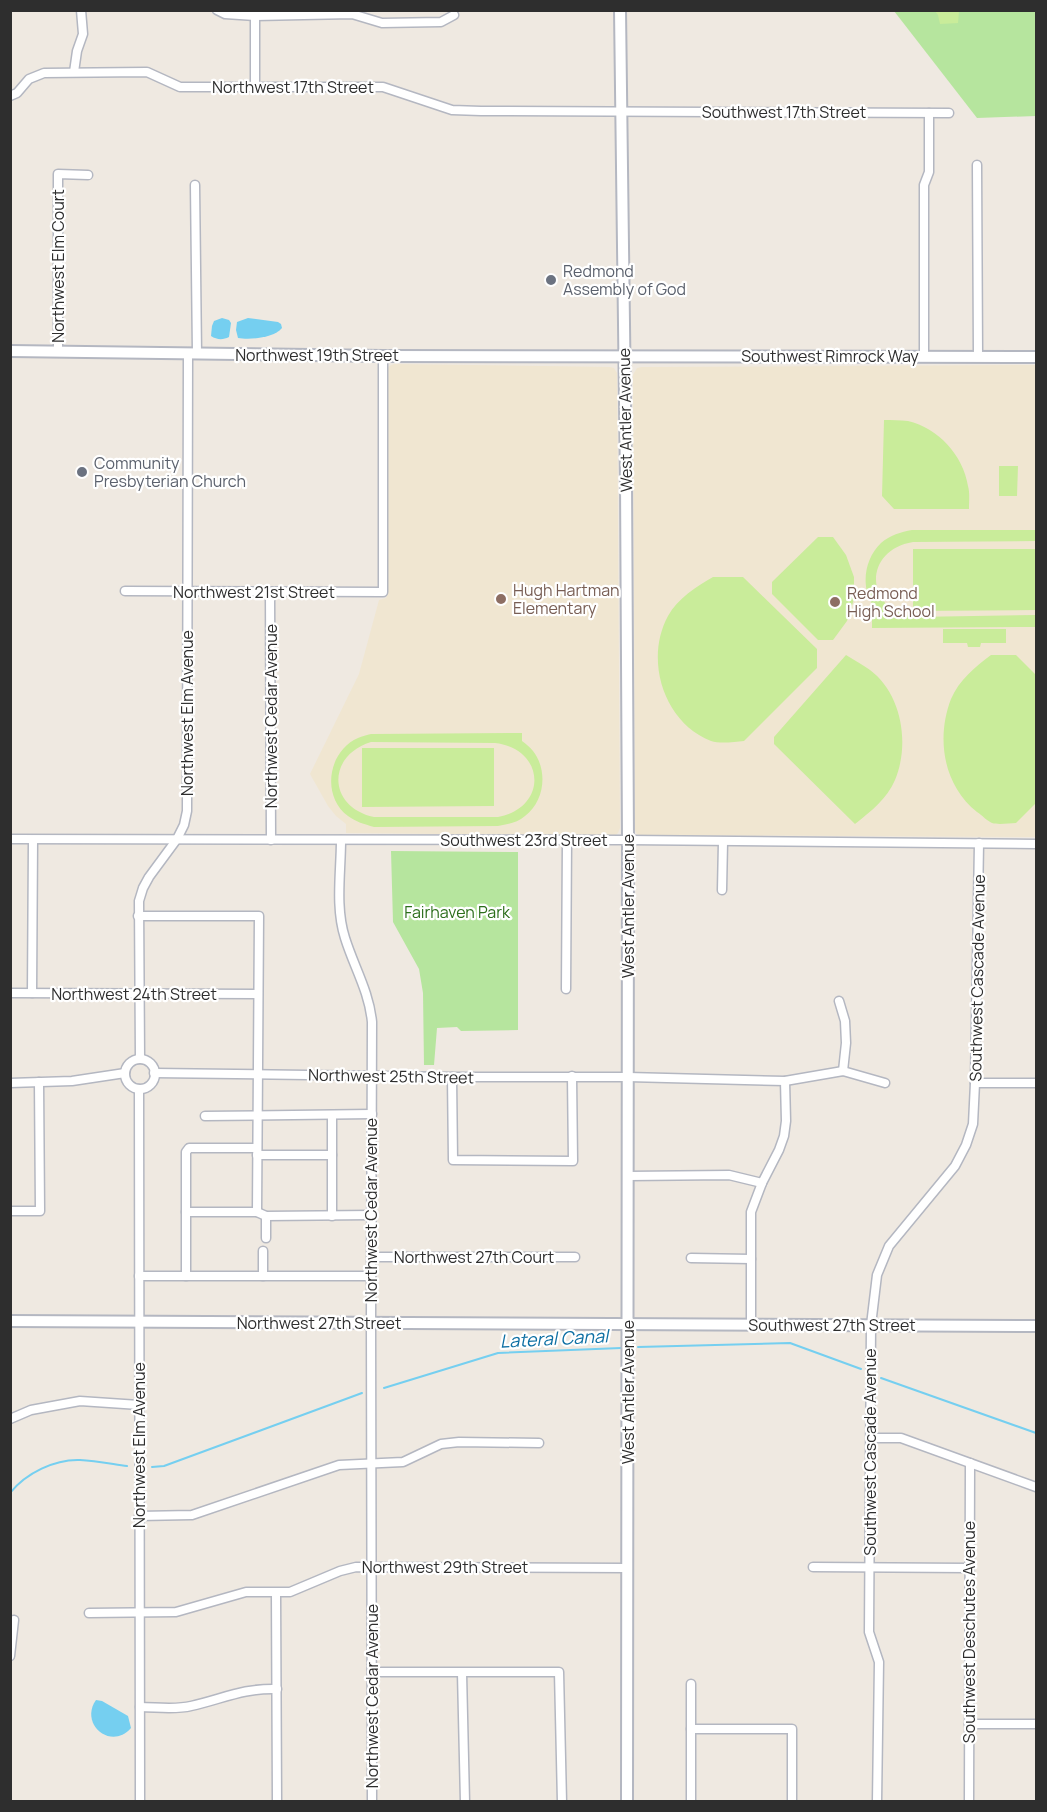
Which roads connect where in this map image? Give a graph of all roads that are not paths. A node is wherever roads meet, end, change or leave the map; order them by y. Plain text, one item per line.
1 (81, 10) edge
2 (217, 10) edge
3 (620, 10) edge
4 (454, 15) dead end
5 (255, 16) junction
6 (74, 72) junction
7 (255, 88) junction
8 (10, 96) edge
9 (620, 112) junction
10 (929, 113) junction
11 (948, 113) dead end
12 (977, 165) dead end
13 (88, 175) dead end
14 (195, 185) dead end
15 (10, 351) edge
16 (58, 351) junction
17 (193, 354) junction
18 (383, 356) junction
19 (924, 356) junction
20 (978, 356) junction
21 (624, 357) junction
22 (1036, 357) edge
23 (125, 591) dead end
24 (188, 592) junction
25 (270, 592) junction
26 (10, 839) edge
27 (177, 839) junction
28 (33, 840) junction
29 (271, 840) junction
30 (341, 840) junction
31 (567, 840) junction
32 (628, 840) junction
33 (723, 842) junction
34 (979, 843) junction
35 (1036, 844) edge
36 (723, 890) dead end
37 (138, 916) junction
38 (566, 989) dead end
39 (10, 993) edge
40 (32, 993) junction
41 (138, 994) junction
42 (258, 994) junction
43 (838, 1001) dead end
44 (140, 1059) junction
45 (843, 1071) junction
46 (125, 1073) junction
47 (154, 1073) junction
48 (257, 1075) junction
49 (372, 1076) junction
50 (572, 1076) junction
51 (452, 1077) junction
52 (628, 1077) junction
53 (785, 1081) junction
54 (39, 1082) junction
55 (10, 1083) edge
56 (885, 1083) dead end
57 (975, 1083) junction
58 (1036, 1083) edge
59 (139, 1089) junction
60 (332, 1114) junction
61 (372, 1114) junction
62 (205, 1116) dead end
63 (257, 1116) junction
64 (257, 1151) junction
65 (332, 1155) junction
66 (628, 1176) junction
67 (762, 1183) junction
68 (10, 1211) edge
69 (186, 1212) junction
70 (262, 1214) junction
71 (372, 1215) junction
72 (332, 1216) junction
73 (266, 1238) dead end
74 (263, 1251) dead end
75 (372, 1257) junction
76 (575, 1257) dead end
77 (691, 1258) dead end
78 (750, 1258) junction
79 (139, 1276) junction
80 (186, 1276) junction
81 (263, 1276) junction
82 (372, 1276) junction
83 (10, 1321) edge
84 (139, 1322) junction
85 (371, 1323) junction
86 (627, 1324) junction
87 (750, 1325) junction
88 (871, 1325) junction
89 (1036, 1326) edge
90 (139, 1405) junction
91 (10, 1419) edge
92 (871, 1438) junction
93 (539, 1443) dead end
94 (970, 1463) junction
95 (372, 1464) junction
96 (1036, 1487) edge
97 (140, 1516) junction
98 (373, 1566) junction
99 (813, 1567) dead end
100 (628, 1568) junction
101 (869, 1568) junction
102 (969, 1568) junction
103 (276, 1593) junction
104 (140, 1612) junction
105 (89, 1613) dead end
106 (14, 1620) dead end
107 (10, 1656) edge
108 (372, 1672) junction
109 (462, 1673) junction
110 (691, 1684) dead end
111 (277, 1689) junction
112 (140, 1707) junction
113 (969, 1724) junction
114 (1036, 1724) edge
115 (691, 1729) junction
116 (140, 1802) edge
117 (277, 1802) edge
118 (372, 1802) edge
119 (465, 1802) edge
120 (562, 1802) edge
121 (627, 1802) edge
122 (691, 1802) edge
123 (792, 1802) edge
124 (877, 1802) edge
125 (969, 1802) edge

1 - 6 street
2 - 5 street
3 - 9 street, West Antler Avenue
4 - 5 street
5 - 7 street
6 - 7 street, Northwest 17th Street
6 - 8 street, Northwest 17th Street
7 - 9 street, Northwest 17th Street
9 - 10 street, Southwest 17th Street
9 - 21 street, West Antler Avenue
10 - 11 street, Southwest 17th Street
10 - 19 street
12 - 20 street
13 - 16 street, Northwest Elm Court
14 - 17 street, Northwest Elm Avenue
15 - 16 street, Northwest 19th Street
16 - 17 street, Northwest 19th Street
17 - 18 street, Northwest 19th Street
17 - 24 street, Northwest Elm Avenue
18 - 21 street, Northwest 19th Street
18 - 25 street, Northwest 21st Street
19 - 20 street, Southwest Rimrock Way
19 - 21 street, Southwest Rimrock Way
20 - 22 street, Southwest Rimrock Way
21 - 32 street, West Antler Avenue
23 - 24 street, Northwest 21st Street
24 - 25 street, Northwest 21st Street
24 - 27 street, Northwest Elm Avenue
25 - 29 street, Northwest Cedar Avenue
26 - 28 street, Southwest 23rd Street
27 - 28 street, Southwest 23rd Street
27 - 29 street, Southwest 23rd Street
27 - 37 street, Northwest Elm Avenue
28 - 40 street
29 - 30 street, Southwest 23rd Street
30 - 31 street, Southwest 23rd Street
30 - 49 street, Northwest Cedar Avenue
31 - 32 street, Southwest 23rd Street
31 - 38 street
32 - 33 street, Southwest 23rd Street
32 - 52 street, West Antler Avenue
33 - 34 street, Southwest 23rd Street
33 - 36 street
34 - 35 street, Southwest 23rd Street
34 - 57 street, Southwest Cascade Avenue
37 - 41 street, Northwest Elm Avenue
37 - 42 street
39 - 40 street, Northwest 24th Street
40 - 41 street, Northwest 24th Street
41 - 42 street, Northwest 24th Street
41 - 44 street, Northwest Elm Avenue
42 - 48 street
43 - 45 street
44 - 46 street
44 - 47 street
45 - 53 street, Northwest 25th Street
45 - 56 street
46 - 54 street
46 - 59 street
47 - 48 street, Northwest 25th Street
47 - 59 street
48 - 49 street, Northwest 25th Street
48 - 63 street
49 - 51 street, Northwest 25th Street
49 - 61 street, Northwest Cedar Avenue
50 - 51 street, Northwest 25th Street
50 - 51 street
50 - 52 street, Northwest 25th Street
52 - 53 street, Northwest 25th Street
52 - 66 street, West Antler Avenue
53 - 67 street
54 - 55 street
54 - 68 street
57 - 58 street
57 - 88 street, Southwest Cascade Avenue
59 - 79 street, Northwest Elm Avenue
60 - 61 street
60 - 63 street
60 - 65 street
61 - 71 street, Northwest Cedar Avenue
62 - 63 street
63 - 64 street
64 - 65 street
64 - 69 street
64 - 70 street
65 - 72 street
66 - 67 street
66 - 86 street, West Antler Avenue
67 - 78 street
69 - 70 street
69 - 80 street
70 - 72 street
70 - 73 street
71 - 72 street
71 - 75 street, Northwest Cedar Avenue
74 - 81 street
75 - 76 street, Northwest 27th Court
75 - 82 street, Northwest Cedar Avenue
77 - 78 street
78 - 87 street
79 - 80 street
79 - 84 street, Northwest Elm Avenue
80 - 81 street
81 - 82 street
82 - 85 street, Northwest Cedar Avenue
83 - 84 street, Northwest 27th Street
84 - 85 street, Northwest 27th Street
84 - 90 street, Northwest Elm Avenue
85 - 86 street, Northwest 27th Street
85 - 95 street, Northwest Cedar Avenue
86 - 87 street, Southwest 27th Street
86 - 100 street, West Antler Avenue
87 - 88 street, Southwest 27th Street
88 - 89 street, Southwest 27th Street
88 - 92 street, Southwest Cascade Avenue
90 - 91 street
90 - 97 street, Northwest Elm Avenue
92 - 94 street
92 - 101 street, Southwest Cascade Avenue
93 - 95 street
94 - 96 street
94 - 102 street, Southwest Deschutes Avenue
95 - 97 street
95 - 98 street, Northwest Cedar Avenue
97 - 104 street, Northwest Elm Avenue
98 - 100 street, Northwest 29th Street
98 - 103 street, Northwest 29th Street
98 - 108 street, Northwest Cedar Avenue
99 - 101 street
100 - 121 street, West Antler Avenue
101 - 102 street
101 - 124 street, Southwest Cascade Avenue
102 - 113 street, Southwest Deschutes Avenue
103 - 104 street, Northwest 29th Street
103 - 111 street
104 - 105 street, Northwest 29th Street
104 - 112 street, Northwest Elm Avenue
106 - 107 street
108 - 109 street
108 - 118 street, Northwest Cedar Avenue
109 - 119 street
109 - 120 street
110 - 115 street
111 - 112 street
111 - 117 street
112 - 116 street, Northwest Elm Avenue
113 - 114 street
113 - 125 street, Southwest Deschutes Avenue
115 - 122 street
115 - 123 street

